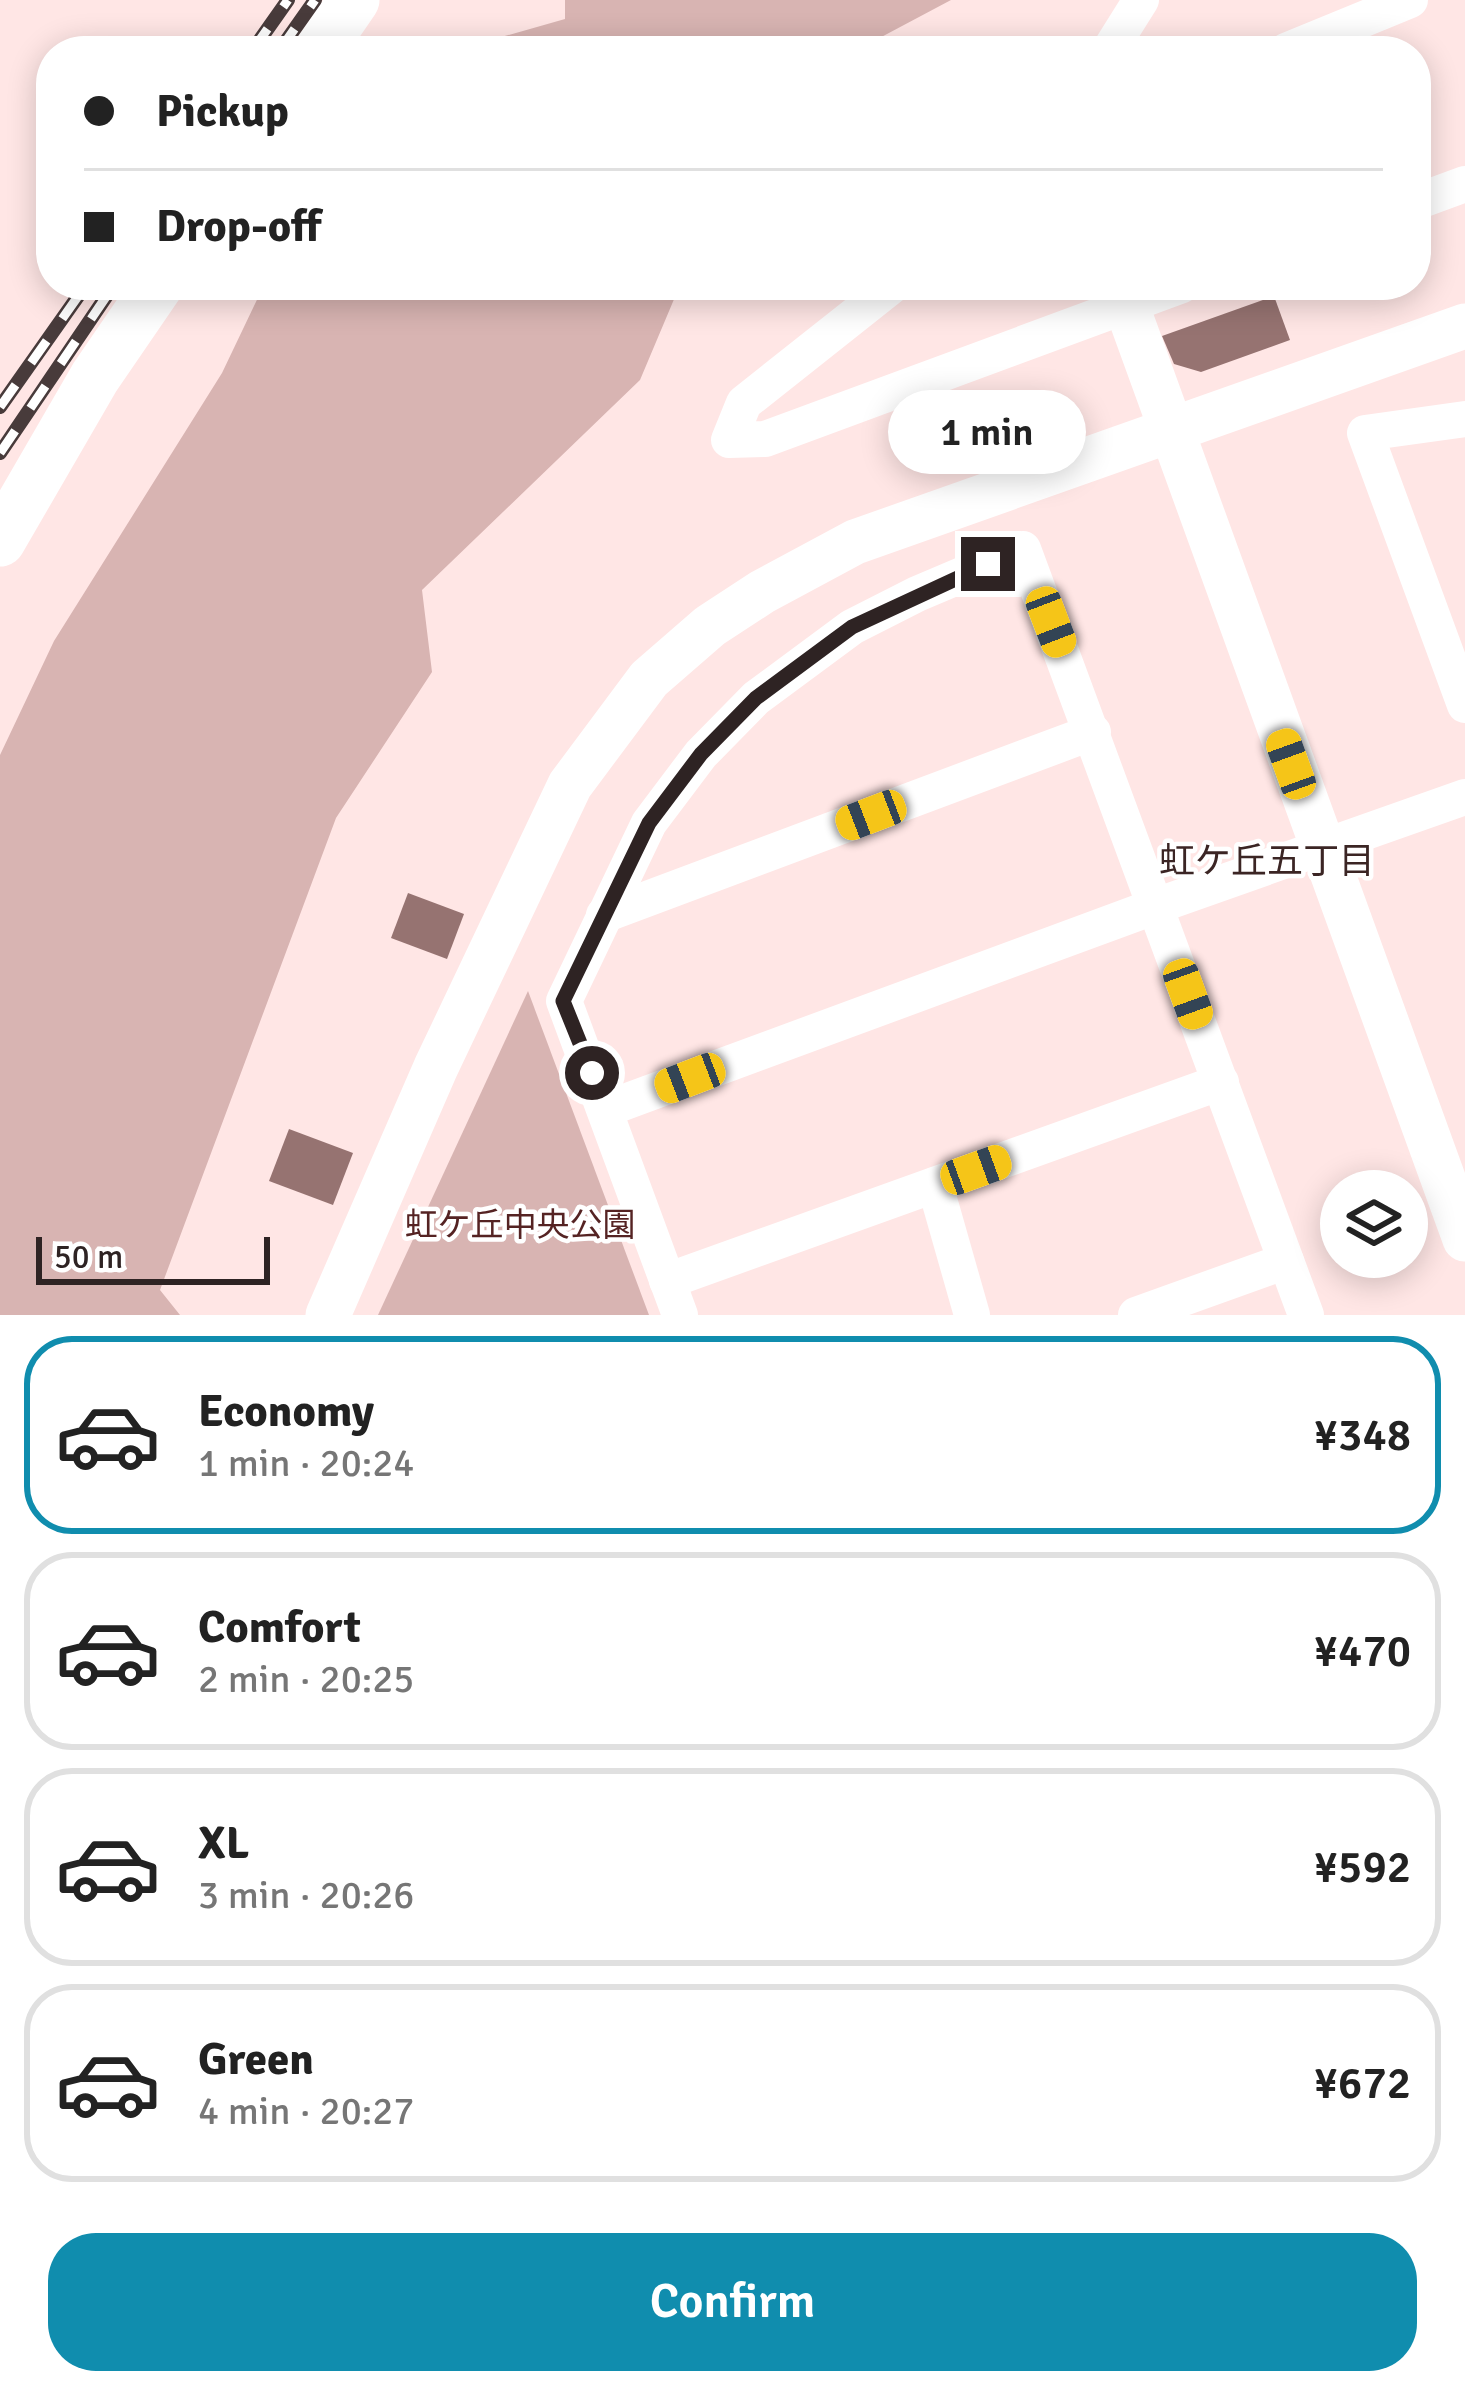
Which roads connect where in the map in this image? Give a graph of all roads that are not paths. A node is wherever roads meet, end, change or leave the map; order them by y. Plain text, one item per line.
1 (354, 0) edge
2 (1141, 0) edge
3 (1410, 0) edge
4 (329, 36) edge
5 (1118, 36) edge
6 (1322, 36) edge
7 (1465, 184) edge
8 (1431, 196) edge
9 (148, 300) edge
10 (874, 300) edge
11 (1111, 300) edge
12 (1125, 300) edge
13 (1465, 326) edge
14 (1465, 419) edge
15 (1169, 430) junction
16 (0, 541) edge
17 (1448, 604) edge
18 (1465, 704) edge
19 (1093, 732) junction
20 (1465, 797) edge
21 (1321, 848) junction
22 (1156, 906) junction
23 (604, 916) junction
24 (1221, 1082) junction
25 (606, 1109) junction
26 (935, 1185) junction
27 (1462, 1221) edge
28 (1286, 1261) junction
29 (674, 1298) edge
30 (328, 1315) edge
31 (972, 1315) edge
32 (1136, 1315) edge
33 (1306, 1315) edge

1 - 4 main road
2 - 5 street
3 - 6 street
7 - 8 street
9 - 16 main road
10 - 11 street
12 - 15 street
13 - 15 street
14 - 17 street
15 - 21 street
15 - 30 street
17 - 18 street
19 - 22 street
19 - 23 street
19 - 23 street
20 - 21 street
21 - 22 street
21 - 27 street
22 - 24 street
22 - 25 street
23 - 25 street
24 - 26 street
24 - 28 street
25 - 29 street
26 - 29 street
26 - 31 street
28 - 32 street
28 - 33 street

